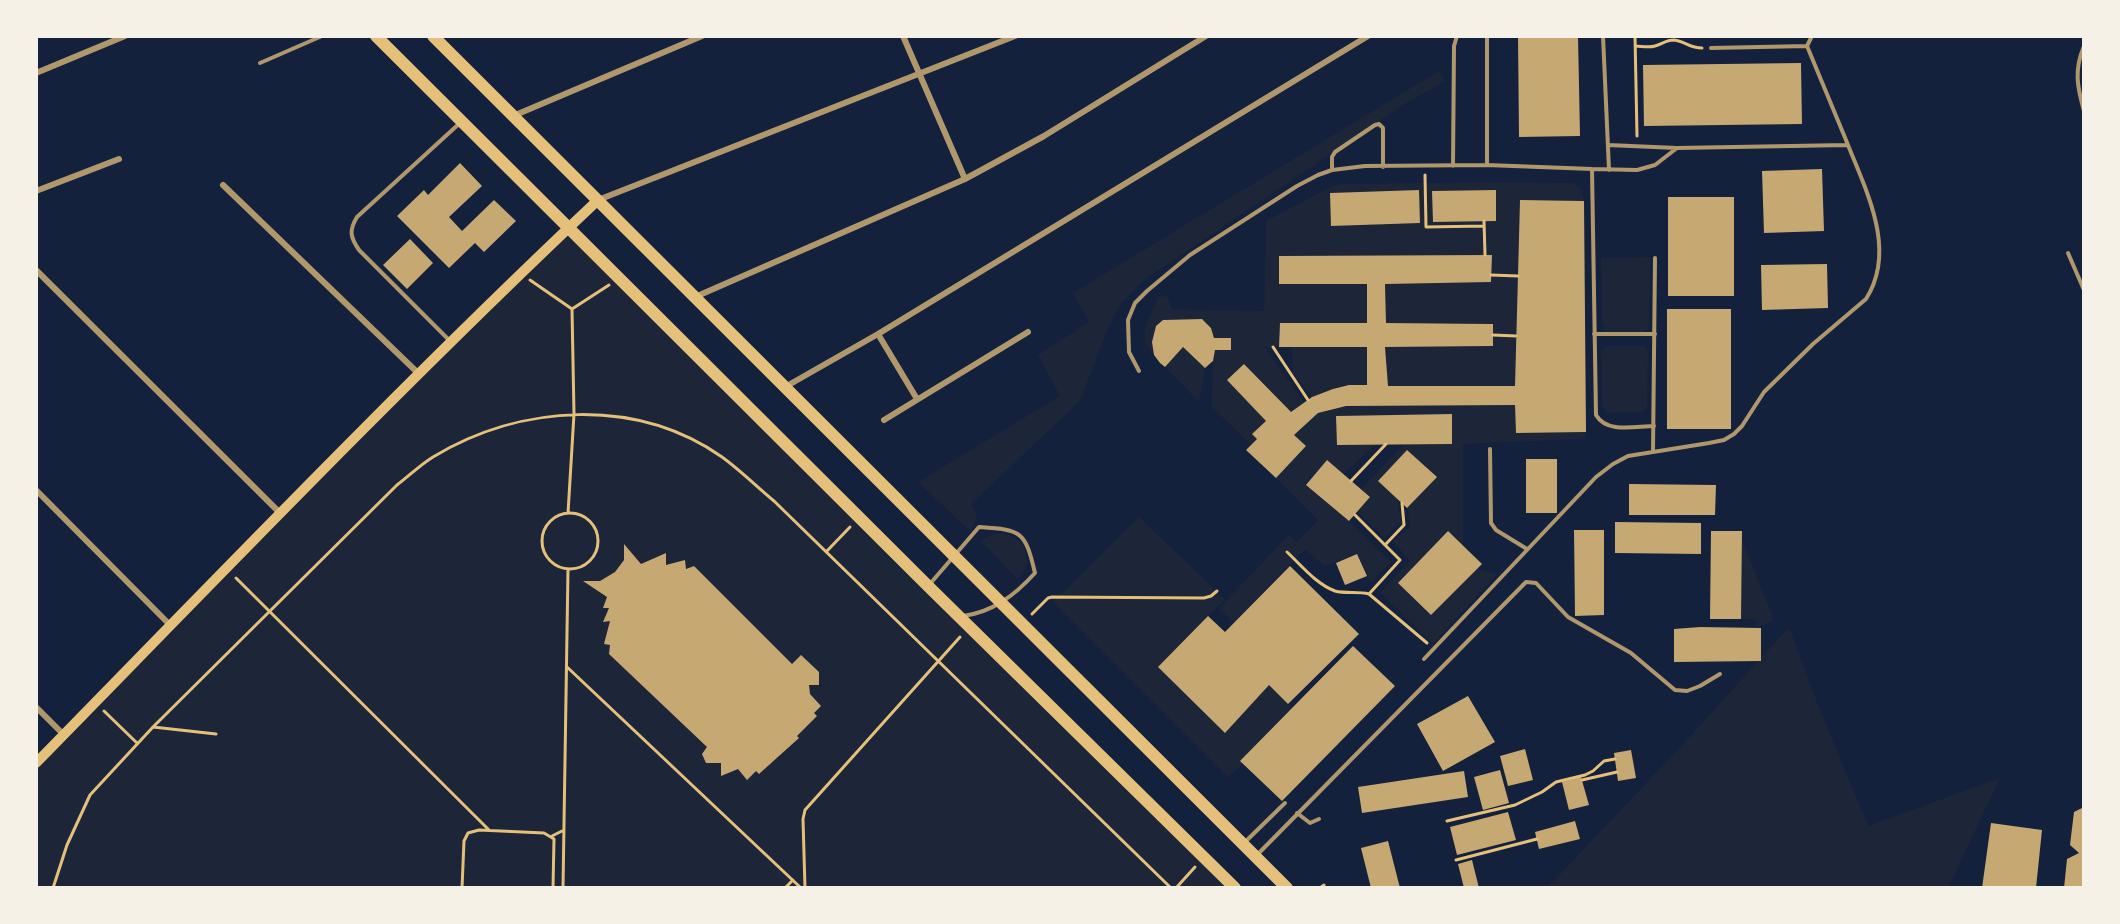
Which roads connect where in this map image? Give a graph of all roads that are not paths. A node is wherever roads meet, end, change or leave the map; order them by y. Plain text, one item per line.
1 (125, 36) edge
2 (322, 36) edge
3 (376, 36) edge
4 (433, 36) edge
5 (702, 36) edge
6 (903, 36) edge
7 (1015, 36) edge
8 (1206, 36) edge
9 (1368, 36) edge
10 (1456, 36) edge
11 (1487, 36) edge
12 (1603, 36) edge
13 (1812, 36) edge
14 (1807, 46) junction
15 (2084, 46) edge
16 (1711, 48) road end
17 (260, 63) dead end
18 (36, 74) edge
19 (919, 74) junction
20 (2084, 111) edge
21 (513, 116) junction
22 (462, 122) junction
23 (1847, 145) junction
24 (1608, 146) junction
25 (1677, 148) junction
26 (119, 159) dead end
27 (1487, 165) junction
28 (1452, 166) junction
29 (1383, 167) junction
30 (1592, 169) junction
31 (1332, 170) junction
32 (1609, 170) junction
33 (965, 179) junction
34 (223, 185) dead end
35 (36, 191) edge
36 (598, 200) junction
37 (568, 228) junction
38 (2068, 253) dead end
39 (1655, 258) dead end
40 (36, 270) edge
41 (2084, 290) edge
42 (694, 297) junction
43 (1028, 332) dead end
44 (878, 334) junction
45 (1594, 334) junction
46 (1655, 334) junction
47 (451, 342) junction
48 (1139, 371) dead end
49 (419, 374) junction
50 (784, 387) junction
51 (917, 399) junction
52 (884, 420) dead end
53 (1654, 426) junction
54 (1490, 449) dead end
55 (1653, 451) junction
56 (36, 490) edge
57 (280, 513) junction
58 (1527, 549) junction
59 (954, 555) junction
60 (928, 586) junction
61 (1002, 602) junction
62 (959, 616) junction
63 (170, 625) junction
64 (1424, 659) dead end
65 (1720, 674) dead end
66 (36, 708) edge
67 (64, 735) junction
68 (36, 764) edge
69 (1285, 803) dead end
70 (1297, 813) junction
71 (1319, 819) dead end
72 (1243, 843) junction
73 (1255, 856) junction
74 (1236, 888) edge
75 (1287, 888) edge

1 - 18 street
2 - 17 lane
3 - 22 main road
4 - 21 main road
5 - 21 street
6 - 19 street
7 - 19 street
8 - 33 street
9 - 44 street
10 - 28 lane
11 - 27 lane
12 - 24 lane
13 - 14 lane
14 - 16 lane
14 - 23 lane
15 - 20 lane
19 - 33 street
19 - 36 street
21 - 36 main road
22 - 37 main road
22 - 47 lane
23 - 25 lane
23 - 55 lane
24 - 25 lane
24 - 32 lane
25 - 32 lane
26 - 35 street
27 - 28 lane
27 - 30 lane
28 - 29 lane
29 - 31 lane
29 - 31 lane
30 - 32 lane
30 - 45 lane
31 - 48 lane
33 - 42 street
34 - 49 street
36 - 37 main road
36 - 42 main road
37 - 47 main road
37 - 60 main road
38 - 41 lane
39 - 46 lane
40 - 57 street
42 - 50 main road
43 - 51 street
44 - 50 street
44 - 51 street
45 - 46 lane
45 - 53 lane
46 - 53 lane
47 - 49 main road
49 - 57 main road
50 - 59 main road
51 - 52 street
53 - 55 lane
54 - 58 lane
55 - 58 lane
56 - 63 street
57 - 63 main road
58 - 64 lane
59 - 60 lane
59 - 61 main road
59 - 61 lane
60 - 62 main road
61 - 62 lane
61 - 72 main road
62 - 74 main road
63 - 67 main road
65 - 70 lane
66 - 67 street
67 - 68 main road
69 - 72 lane
70 - 71 lane
70 - 73 lane
72 - 73 main road
73 - 75 main road

